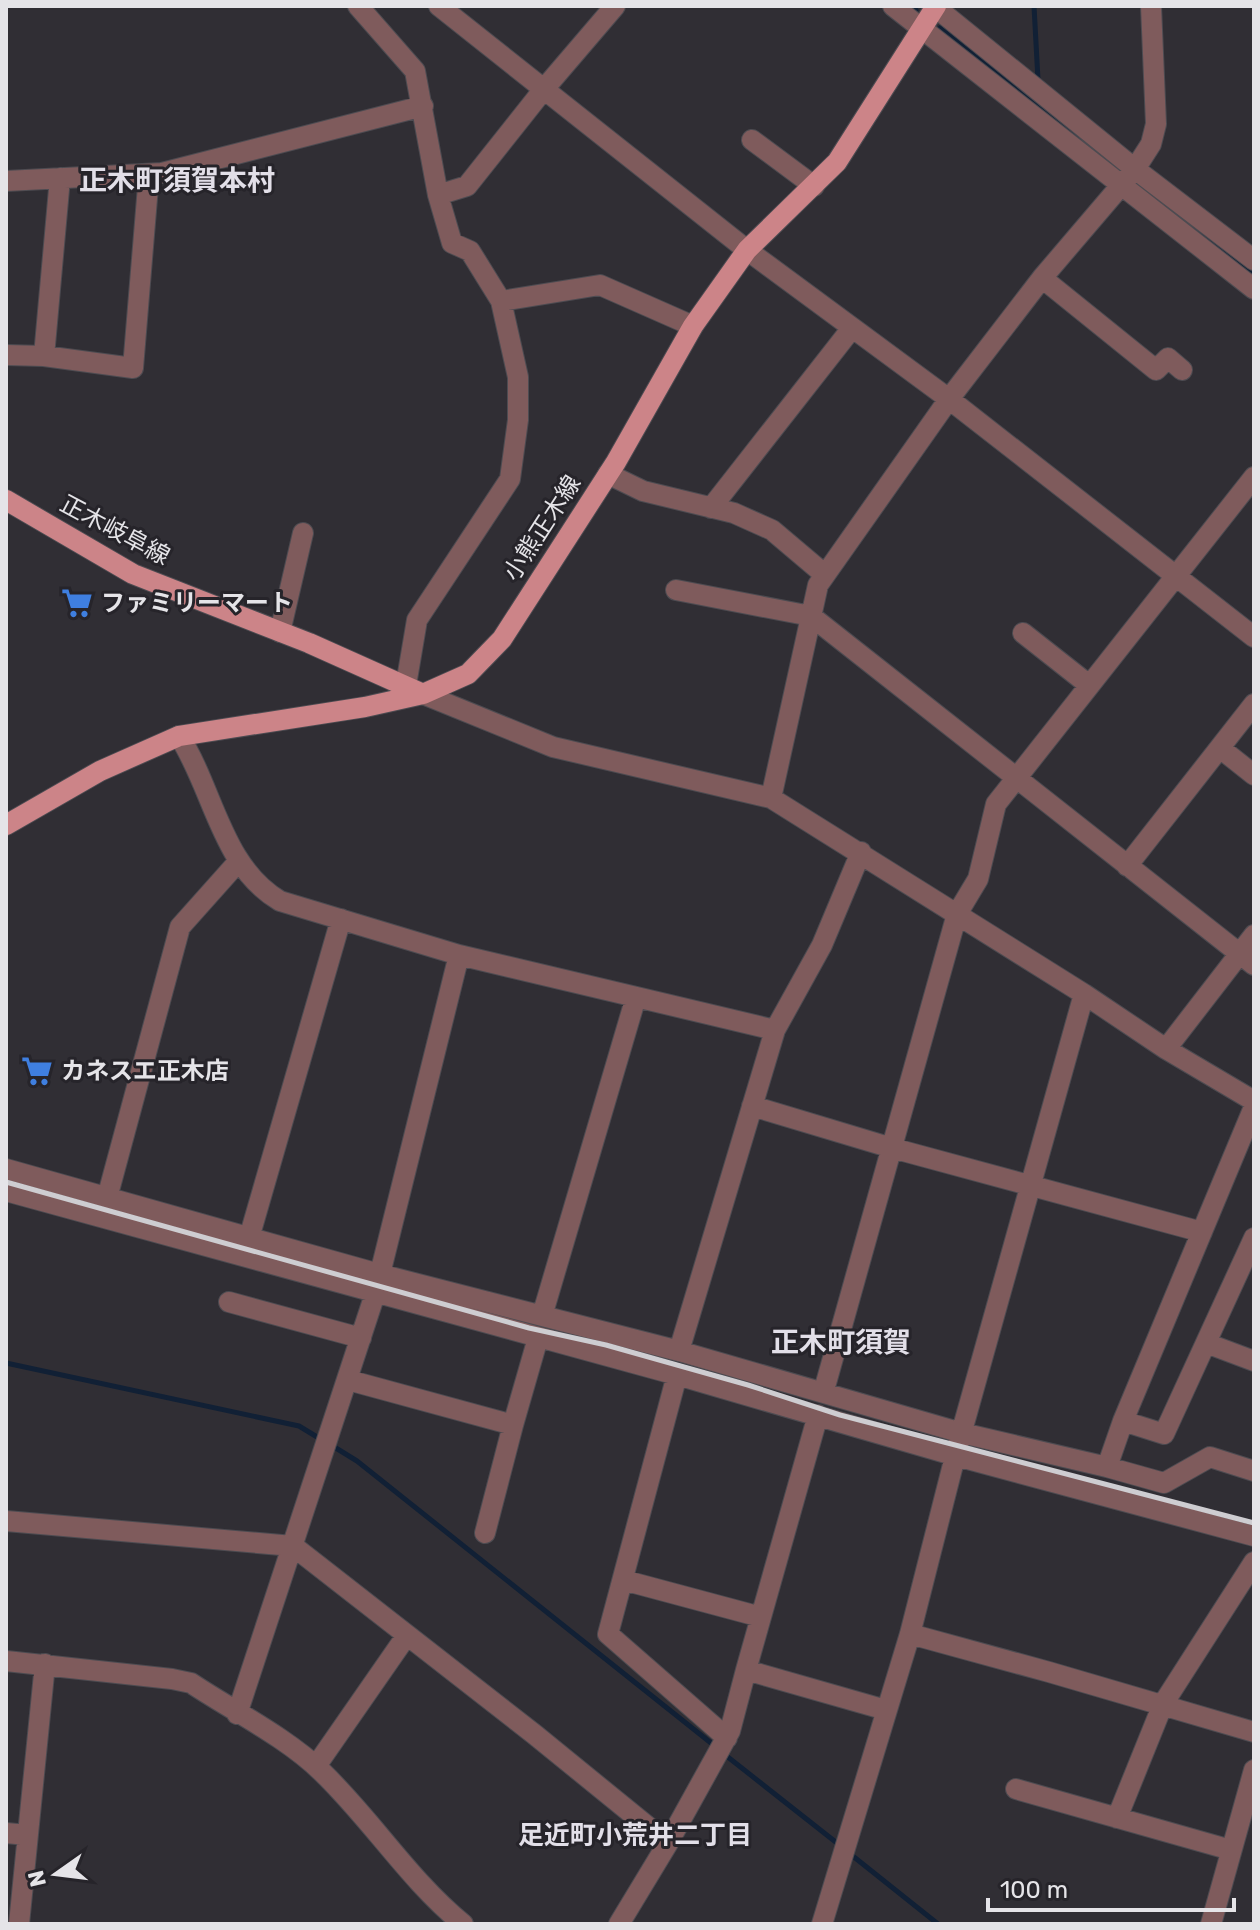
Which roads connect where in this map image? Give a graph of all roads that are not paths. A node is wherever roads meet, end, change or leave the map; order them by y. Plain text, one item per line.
1 (358, 6) edge
2 (439, 6) edge
3 (615, 6) edge
4 (893, 6) edge
5 (935, 6) edge
6 (1151, 6) edge
7 (922, 28) junction
8 (544, 89) junction
9 (423, 106) junction
10 (752, 140) dead end
11 (149, 174) junction
12 (1128, 176) junction
13 (60, 178) junction
14 (6, 181) edge
15 (814, 186) junction
16 (438, 195) junction
17 (747, 250) junction
18 (1254, 260) edge
19 (1042, 278) junction
20 (1254, 289) edge
21 (501, 301) junction
22 (693, 326) junction
23 (852, 328) junction
24 (6, 355) edge
25 (44, 356) junction
26 (1182, 370) dead end
27 (949, 399) junction
28 (608, 474) junction
29 (1254, 477) edge
30 (6, 500) edge
31 (711, 508) junction
32 (303, 533) dead end
33 (824, 574) junction
34 (1176, 577) junction
35 (676, 590) dead end
36 (811, 616) junction
37 (280, 632) junction
38 (1023, 633) dead end
39 (1254, 637) edge
40 (1089, 685) junction
41 (414, 690) junction
42 (1254, 704) edge
43 (179, 736) junction
44 (1220, 748) junction
45 (1254, 775) edge
46 (1015, 776) junction
47 (771, 798) junction
48 (6, 825) edge
49 (861, 852) junction
50 (238, 862) junction
51 (1127, 866) junction
52 (957, 914) junction
53 (341, 919) junction
54 (1254, 935) edge
55 (459, 955) junction
56 (1246, 960) edge
57 (1084, 994) junction
58 (636, 997) junction
59 (775, 1030) junction
60 (1166, 1049) junction
61 (1254, 1104) edge
62 (752, 1106) junction
63 (892, 1148) junction
64 (6, 1169) edge
65 (1031, 1186) junction
66 (6, 1191) edge
67 (107, 1198) junction
68 (1202, 1232) junction
69 (249, 1238) junction
70 (1254, 1238) edge
71 (377, 1284) junction
72 (229, 1302) dead end
73 (542, 1316) junction
74 (361, 1338) junction
75 (538, 1338) junction
76 (1206, 1343) junction
77 (679, 1351) junction
78 (1254, 1361) edge
79 (677, 1375) junction
80 (348, 1380) junction
81 (826, 1383) dead end
82 (818, 1415) junction
83 (1123, 1421) junction
84 (513, 1425) junction
85 (962, 1433) junction
86 (956, 1456) junction
87 (1107, 1467) junction
88 (1254, 1471) edge
89 (6, 1521) edge
90 (485, 1533) dead end
91 (1254, 1536) edge
92 (293, 1546) junction
93 (1254, 1562) edge
94 (623, 1580) junction
95 (761, 1617) junction
96 (910, 1634) junction
97 (407, 1635) junction
98 (6, 1661) edge
99 (45, 1664) junction
100 (746, 1670) junction
101 (1163, 1704) junction
102 (886, 1710) junction
103 (237, 1714) junction
104 (1254, 1732) edge
105 (727, 1738) junction
106 (316, 1766) junction
107 (1254, 1770) edge
108 (1016, 1789) dead end
109 (1117, 1818) junction
110 (6, 1833) edge
111 (27, 1835) junction
112 (668, 1843) junction
113 (1231, 1850) junction
114 (458, 1922) edge
115 (19, 1924) edge
116 (619, 1924) edge
117 (822, 1924) edge
118 (1211, 1924) edge

1 - 9 street
2 - 8 street
3 - 8 street
4 - 7 street
5 - 7 main road, 小熊正木線
5 - 12 street
6 - 12 street
7 - 12 street
7 - 15 main road, 小熊正木線
8 - 16 street
8 - 17 street
9 - 11 street
9 - 16 street
10 - 15 street
11 - 13 street
11 - 25 street
12 - 18 street
12 - 19 street
12 - 20 street
13 - 14 street
13 - 25 street
15 - 17 main road, 小熊正木線
16 - 21 street
17 - 22 main road, 小熊正木線
17 - 23 street
19 - 26 street
19 - 27 street
21 - 22 street
21 - 41 street
22 - 28 main road, 小熊正木線
23 - 27 street
23 - 31 street
24 - 25 street
27 - 33 street
27 - 34 street
28 - 31 street
28 - 41 main road, 小熊正木線
29 - 34 street
30 - 37 main road, 正木岐阜線
31 - 33 street
32 - 37 street
33 - 36 street
34 - 39 street
34 - 40 street
35 - 36 street
36 - 46 street
36 - 47 street
37 - 41 main road, 正木岐阜線
38 - 40 street
40 - 46 street
41 - 43 main road, 小熊正木線
41 - 47 street
42 - 44 street
43 - 48 main road, 小熊正木線
43 - 50 street
44 - 45 street
44 - 51 street
46 - 51 street
46 - 52 street
47 - 49 street
49 - 52 street
49 - 59 street
50 - 53 street
50 - 67 street
51 - 56 street
52 - 57 street
52 - 63 street
53 - 55 street
53 - 69 street
54 - 56 street
55 - 58 street
55 - 71 street
56 - 60 street
57 - 60 street
57 - 65 street
58 - 59 street
58 - 73 street
59 - 62 street
60 - 61 street
61 - 68 street
62 - 63 street
62 - 77 street
63 - 65 street
63 - 81 street
64 - 67 street
65 - 68 street
65 - 85 street
66 - 71 street
67 - 69 street
68 - 83 street
69 - 71 street
70 - 76 street
71 - 73 street
71 - 74 street
71 - 75 street
72 - 74 street
73 - 77 street
74 - 80 street
75 - 79 street
75 - 84 street
76 - 78 street
76 - 83 street
77 - 85 street
79 - 82 street
79 - 94 street
80 - 84 street
80 - 92 street
82 - 86 street
82 - 95 street
83 - 87 street
84 - 90 street
85 - 86 street
85 - 87 street
86 - 91 street
86 - 96 street
87 - 88 street
89 - 92 street
92 - 97 street
92 - 103 street
93 - 101 street
94 - 95 street
94 - 105 street
95 - 100 street
96 - 101 street
96 - 102 street
97 - 106 street
97 - 112 street
98 - 99 street
99 - 103 street
99 - 111 street
100 - 102 street
100 - 105 street
101 - 104 street
101 - 109 street
102 - 117 street
103 - 106 street
105 - 112 street
106 - 114 street
107 - 113 street
108 - 109 street
109 - 113 street
110 - 111 street
111 - 115 street
112 - 116 street
113 - 118 street

